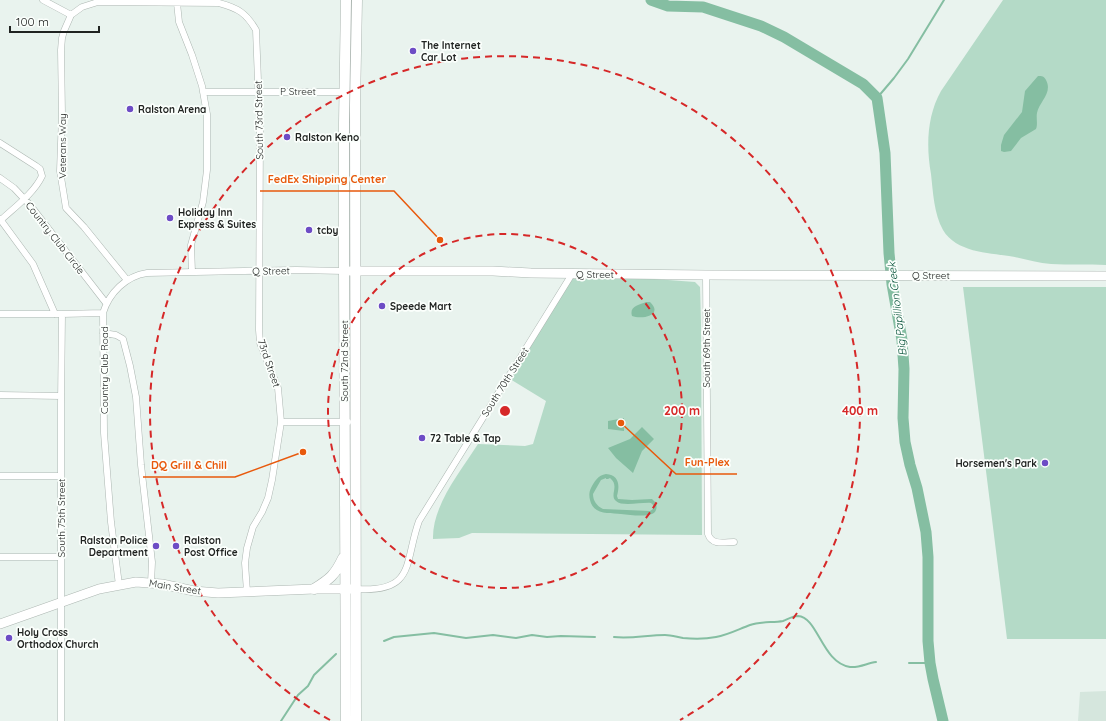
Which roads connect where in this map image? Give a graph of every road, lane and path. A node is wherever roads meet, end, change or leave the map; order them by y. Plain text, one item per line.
1 (43, 0) edge
2 (346, 0) edge
3 (357, 0) edge
4 (177, 3) junction
5 (71, 16) junction
6 (258, 91) junction
7 (203, 92) junction
8 (344, 92) junction
9 (0, 143) edge
10 (355, 143) junction
11 (0, 178) edge
12 (24, 198) junction
13 (0, 220) edge
14 (259, 271) junction
15 (344, 271) junction
16 (355, 271) junction
17 (192, 272) junction
18 (572, 274) junction
19 (706, 275) junction
20 (1106, 276) edge
21 (127, 280) junction
22 (106, 303) junction
23 (103, 313) junction
24 (0, 314) edge
25 (55, 314) junction
26 (62, 314) junction
27 (103, 333) junction
28 (0, 395) edge
29 (61, 396) junction
30 (281, 422) junction
31 (344, 422) junction
32 (356, 422) junction
33 (0, 476) edge
34 (61, 476) junction
35 (734, 542) dead end
36 (345, 554) junction
37 (0, 557) edge
38 (61, 557) junction
39 (151, 583) junction
40 (120, 584) junction
41 (314, 589) junction
42 (345, 589) junction
43 (356, 589) junction
44 (247, 592) junction
45 (61, 603) junction
46 (0, 624) edge
47 (61, 721) edge
48 (346, 721) edge
49 (356, 721) edge

1 - 5 street
2 - 8 main road, South 72nd Street
3 - 10 main road, South 72nd Street
4 - 5 street
4 - 6 street, South 73rd Street
4 - 7 street
5 - 21 street, Veterans Way
6 - 7 street, P Street
6 - 8 street, P Street
6 - 14 street, South 73rd Street
7 - 17 street
8 - 10 main road
8 - 15 main road, South 72nd Street
9 - 12 street
10 - 16 main road, South 72nd Street
11 - 12 street, Country Club Circle
12 - 13 street
12 - 22 street, Country Club Circle
13 - 25 street
14 - 15 street, Q Street
14 - 17 street, Q Street
14 - 30 street, 73rd Street
15 - 16 main road, Q Street
15 - 31 main road, South 72nd Street
16 - 18 main road, Q Street
16 - 32 main road, South 72nd Street
17 - 21 street, Q Street
18 - 19 main road, Q Street
18 - 43 street, South 70th Street
19 - 20 main road, Q Street
19 - 35 street, South 69th Street
21 - 22 street, Q Street
22 - 23 street, Q Street
23 - 26 street, Country Club Road
23 - 27 street, Country Club Road
24 - 25 street, Country Club Road
25 - 26 street, Country Club Road
26 - 29 street, South 75th Street
27 - 39 street
27 - 40 street, Country Club Road
28 - 29 street
29 - 34 street, South 75th Street
30 - 31 street
30 - 44 street, 73rd Street
31 - 32 street
31 - 36 main road, South 72nd Street
32 - 43 main road, South 72nd Street
33 - 34 street
34 - 38 street, South 75th Street
36 - 41 main road
36 - 42 main road, South 72nd Street
37 - 38 street
38 - 45 street, South 75th Street
39 - 40 main road, Main Street
39 - 44 main road, Main Street
40 - 45 main road, Main Street
41 - 42 main road, Main Street
41 - 44 main road, Main Street
42 - 43 main road, Main Street
42 - 48 main road, South 72nd Street
43 - 49 main road, South 72nd Street
45 - 46 main road, Main Street
45 - 47 street, South 75th Street

